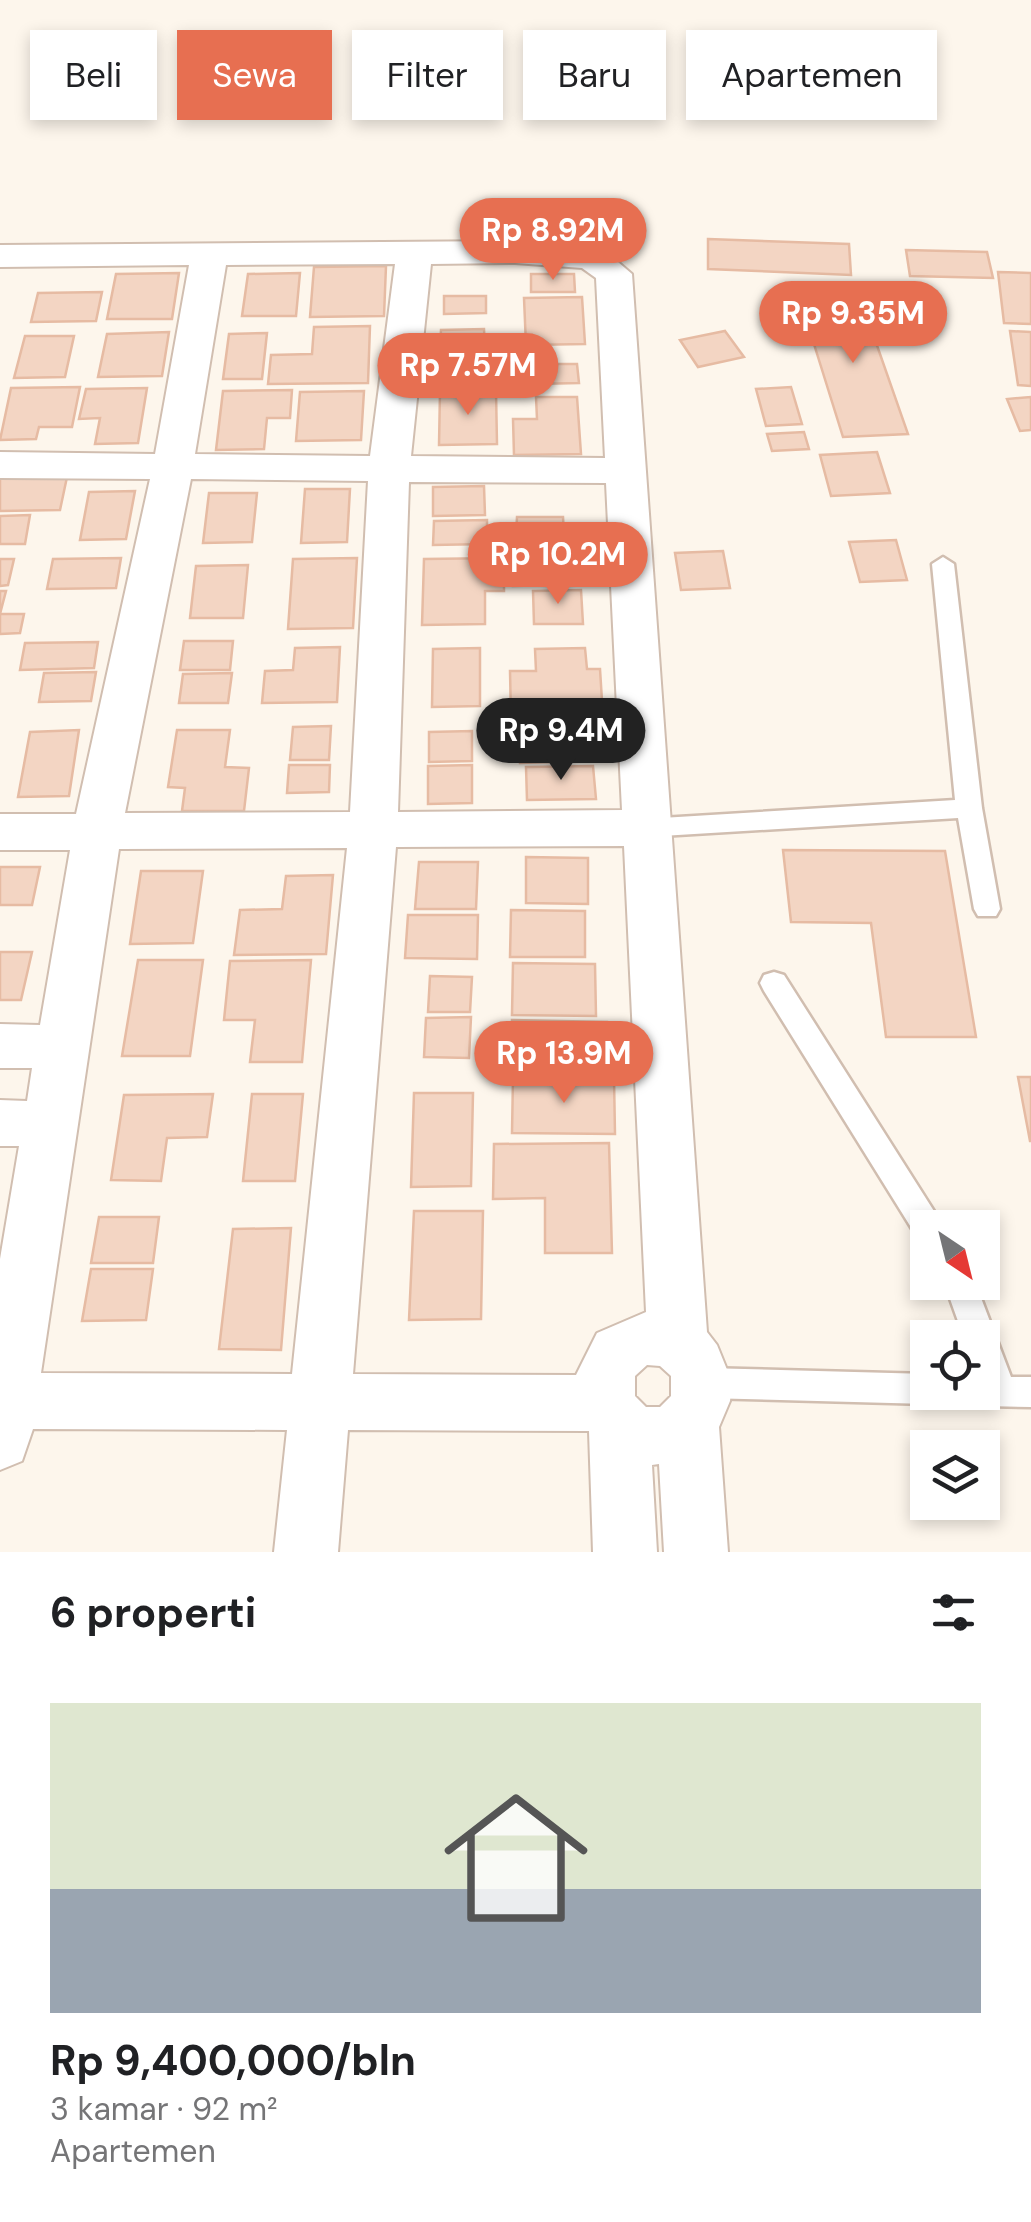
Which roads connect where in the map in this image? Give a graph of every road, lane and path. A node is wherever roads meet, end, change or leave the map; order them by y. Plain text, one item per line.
1 (414, 253) junction
2 (210, 255) junction
3 (3, 265) edge
4 (0, 465) edge
5 (173, 466) junction
6 (389, 468) junction
7 (626, 471) junction
8 (942, 564) dead end
9 (969, 808) junction
10 (645, 828) junction
11 (373, 830) junction
12 (98, 831) junction
13 (0, 832) edge
14 (988, 910) dead end
15 (774, 984) dead end
16 (0, 1046) edge
17 (64, 1046) junction
18 (26, 1123) edge
19 (917, 1210) edge
20 (690, 1384) junction
21 (910, 1389) edge
22 (318, 1400) junction
23 (612, 1412) junction
24 (3, 1414) edge
25 (306, 1552) edge
26 (625, 1552) edge
27 (696, 1552) edge

1 - 2 street
1 - 6 street
1 - 7 street
2 - 3 street
2 - 5 street
4 - 5 street
5 - 6 street
5 - 12 street
6 - 7 street
6 - 11 street
7 - 10 street
8 - 9 lane
9 - 10 lane
9 - 14 lane
10 - 11 street
10 - 20 street
11 - 12 street
11 - 22 street
12 - 13 street
12 - 17 street
15 - 19 lane
16 - 17 street
17 - 18 street
18 - 24 street
20 - 21 lane
20 - 23 street
20 - 23 street
20 - 27 street
22 - 23 street
22 - 24 street
22 - 25 street
23 - 26 street

